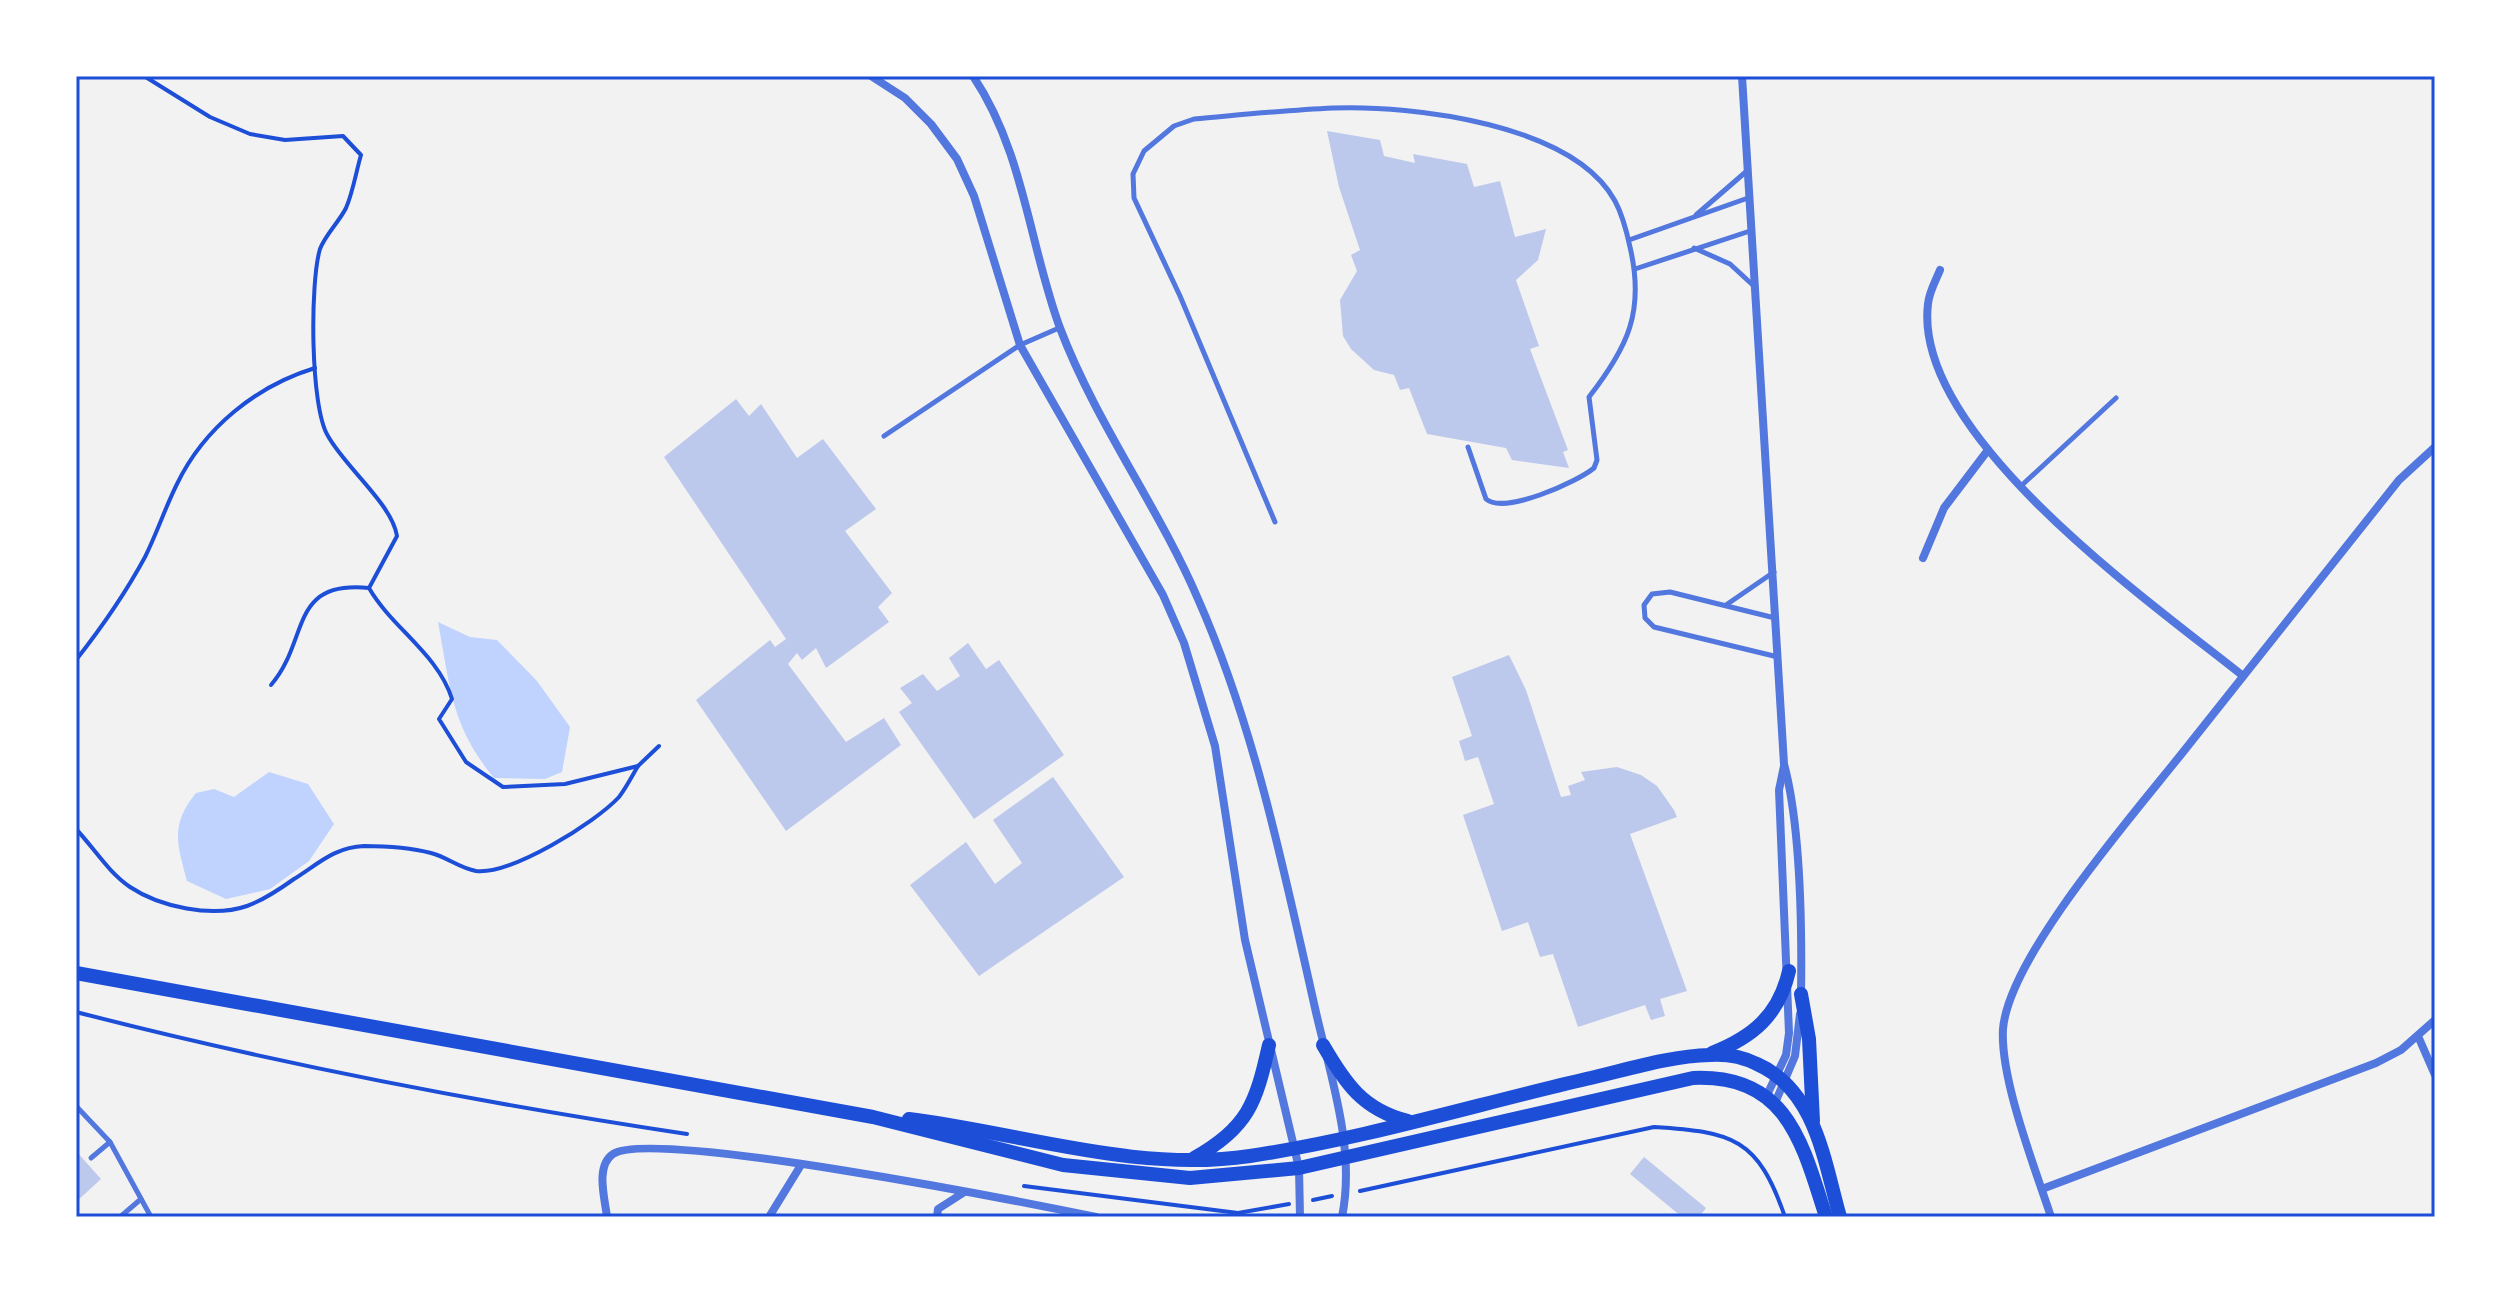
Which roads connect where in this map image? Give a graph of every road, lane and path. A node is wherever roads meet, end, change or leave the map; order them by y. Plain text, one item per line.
1 (144, 76) edge
2 (871, 76) edge
3 (973, 76) edge
4 (1742, 76) edge
5 (1748, 170) junction
6 (1749, 198) junction
7 (1695, 215) junction
8 (1751, 231) junction
9 (1629, 240) junction
10 (1694, 248) junction
11 (1635, 269) junction
12 (1940, 270) dead end
13 (1756, 288) junction
14 (1060, 327) junction
15 (1020, 345) junction
16 (316, 368) junction
17 (2116, 398) dead end
18 (884, 436) dead end
19 (1468, 447) dead end
20 (2435, 447) edge
21 (1988, 450) junction
22 (2021, 486) junction
23 (1275, 522) dead end
24 (1923, 558) dead end
25 (1774, 572) junction
26 (369, 588) junction
27 (1725, 606) junction
28 (1777, 619) junction
29 (1779, 658) junction
30 (76, 660) edge
31 (2243, 676) junction
32 (271, 685) dead end
33 (659, 746) dead end
34 (1784, 764) junction
35 (638, 766) junction
36 (76, 829) edge
37 (1789, 971) junction
38 (76, 973) edge
39 (1801, 994) junction
40 (2435, 1020) edge
41 (2418, 1036) junction
42 (1269, 1045) junction
43 (1323, 1045) junction
44 (1708, 1055) junction
45 (2435, 1075) edge
46 (1782, 1080) junction
47 (1771, 1099) junction
48 (76, 1106) edge
49 (873, 1117) junction
50 (1410, 1121) junction
51 (1813, 1124) junction
52 (1343, 1137) junction
53 (110, 1142) junction
54 (1295, 1148) junction
55 (91, 1158) dead end
56 (1346, 1158) junction
57 (1190, 1160) junction
58 (801, 1165) junction
59 (1299, 1168) junction
60 (2042, 1189) junction
61 (964, 1193) junction
62 (141, 1199) junction
63 (120, 1217) edge
64 (151, 1217) edge
65 (607, 1217) edge
66 (769, 1217) edge
67 (937, 1217) edge
68 (1096, 1217) edge
69 (1300, 1217) edge
70 (1342, 1217) edge
71 (1826, 1217) edge
72 (1840, 1217) edge
73 (2051, 1217) edge

1 - 16 path
2 - 15 street
3 - 14 street
4 - 5 street
5 - 6 street
5 - 7 lane
6 - 7 lane
6 - 8 street
7 - 9 lane
8 - 10 lane
8 - 13 street
9 - 11 lane
9 - 23 lane
10 - 11 lane
10 - 13 lane
11 - 19 lane
12 - 21 street
13 - 25 street
14 - 15 lane
14 - 43 street
15 - 18 lane
15 - 42 street
16 - 26 path
16 - 30 path
17 - 22 lane
20 - 31 street
21 - 22 street
21 - 24 street
22 - 31 street
25 - 27 lane
25 - 28 street
26 - 32 path
26 - 35 path
27 - 28 lane
27 - 29 lane
28 - 29 street
29 - 34 street
31 - 60 street
33 - 35 path
34 - 37 street
34 - 39 street
35 - 36 path
37 - 44 main road
37 - 46 street
38 - 49 main road
39 - 46 street
39 - 51 main road
40 - 41 street
41 - 45 street
41 - 60 street
42 - 54 street
42 - 57 main road
43 - 50 main road
43 - 52 street
44 - 46 main road
44 - 50 main road
46 - 47 street
46 - 51 main road
47 - 56 main road
47 - 71 main road
48 - 53 lane
49 - 57 main road
49 - 59 main road
50 - 52 main road
51 - 72 main road
52 - 54 main road
52 - 56 street
53 - 55 lane
53 - 62 lane
54 - 57 main road
54 - 59 street
56 - 59 main road
56 - 70 street
58 - 61 street
58 - 65 street
58 - 66 street
59 - 69 street
60 - 73 street
61 - 67 street
61 - 68 street
62 - 63 lane
62 - 64 lane

